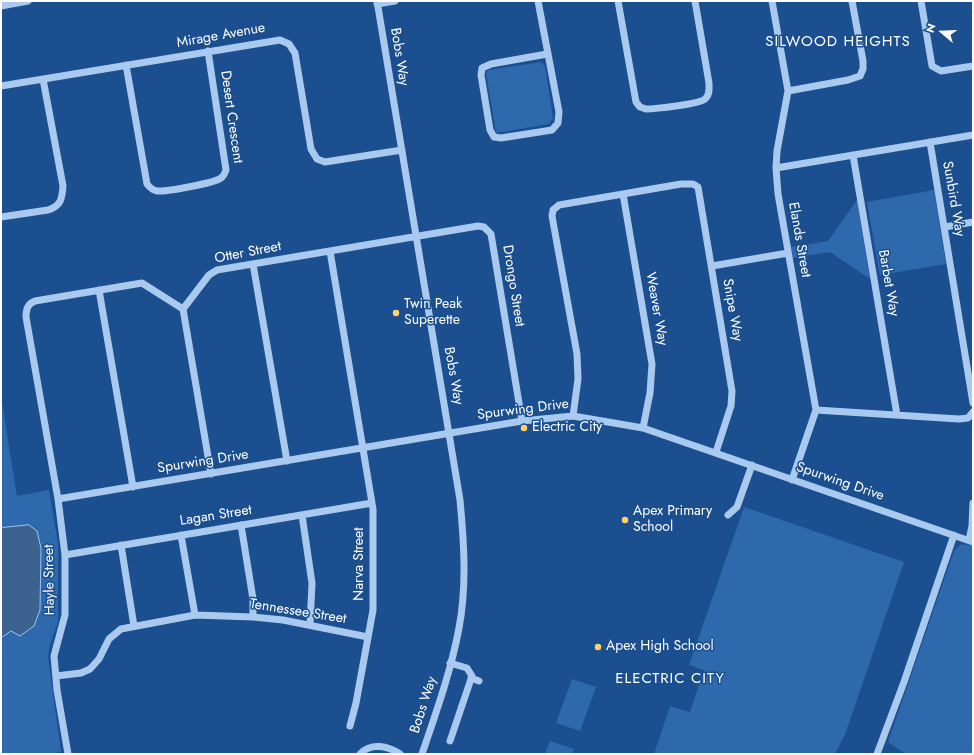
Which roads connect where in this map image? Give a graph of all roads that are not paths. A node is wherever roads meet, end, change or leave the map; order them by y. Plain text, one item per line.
1 (28, 1) edge
2 (395, 1) edge
3 (538, 1) edge
4 (618, 1) edge
5 (695, 1) edge
6 (772, 1) edge
7 (852, 1) edge
8 (921, 1) edge
9 (377, 3) edge
10 (1, 6) edge
11 (208, 51) junction
12 (547, 54) junction
13 (126, 65) junction
14 (973, 66) edge
15 (43, 79) junction
16 (1, 86) edge
17 (788, 91) junction
18 (973, 136) edge
19 (930, 142) junction
20 (402, 150) junction
21 (853, 155) junction
22 (776, 168) junction
23 (623, 194) junction
24 (1, 217) edge
25 (973, 222) edge
26 (945, 226) junction
27 (416, 237) junction
28 (330, 251) junction
29 (788, 253) junction
30 (253, 264) junction
31 (712, 266) junction
32 (99, 290) junction
33 (183, 309) junction
34 (973, 403) edge
35 (816, 410) junction
36 (973, 412) edge
37 (897, 415) junction
38 (572, 416) junction
39 (522, 421) junction
40 (643, 428) junction
41 (449, 435) junction
42 (364, 449) junction
43 (716, 452) junction
44 (287, 461) junction
45 (752, 465) junction
46 (210, 474) junction
47 (792, 480) junction
48 (133, 487) junction
49 (58, 499) junction
50 (372, 503) junction
51 (973, 503) edge
52 (728, 514) dead end
53 (302, 515) junction
54 (973, 520) edge
55 (241, 525) junction
56 (181, 535) junction
57 (954, 535) junction
58 (971, 541) edge
59 (121, 545) junction
60 (65, 555) junction
61 (195, 615) junction
62 (253, 617) junction
63 (134, 626) junction
64 (310, 626) junction
65 (368, 637) junction
66 (450, 663) junction
67 (56, 676) junction
68 (471, 678) junction
69 (479, 681) dead end
70 (350, 726) dead end
71 (450, 741) dead end
72 (68, 754) edge
73 (360, 754) edge
74 (400, 754) edge
75 (422, 754) edge
76 (877, 754) edge

1 - 10 street
2 - 9 street
3 - 12 street
4 - 5 street
6 - 17 street, Elands Street
7 - 17 street
8 - 14 street
9 - 20 street, Bobs Way
11 - 13 street, Mirage Avenue
11 - 13 street, Desert Crescent
11 - 20 street, Mirage Avenue
12 - 12 street
13 - 15 street, Mirage Avenue
15 - 16 street, Mirage Avenue
15 - 24 street
17 - 22 street, Elands Street
18 - 19 street
19 - 21 street
19 - 26 street, Sunbird Way
20 - 27 street, Bobs Way
21 - 22 street
21 - 37 street, Barbet Way
22 - 29 street, Elands Street
23 - 31 street, Snipe Way
23 - 38 street
23 - 40 street, Weaver Way
25 - 26 street
26 - 34 street, Sunbird Way
27 - 28 street, Otter Street
27 - 39 street, Drongo Street
27 - 41 street, Bobs Way
28 - 30 street, Otter Street
28 - 42 street, Narva Street
29 - 31 street
29 - 35 street, Elands Street
30 - 33 street, Otter Street
30 - 44 street
31 - 43 street, Snipe Way
32 - 33 street
32 - 48 street
32 - 49 street, Hayle Street
33 - 46 street
35 - 37 street
35 - 47 street, Elands Street
36 - 37 street
38 - 39 street, Spurwing Drive
38 - 40 street, Spurwing Drive
39 - 41 street, Spurwing Drive
40 - 43 street, Spurwing Drive
41 - 42 street, Spurwing Drive
41 - 66 street, Bobs Way
42 - 44 street, Spurwing Drive
42 - 50 street, Narva Street
43 - 45 street, Spurwing Drive
44 - 46 street, Spurwing Drive
45 - 47 street, Spurwing Drive
45 - 52 street
46 - 48 street, Spurwing Drive
47 - 57 street, Spurwing Drive
48 - 49 street, Spurwing Drive
49 - 60 street, Hayle Street
50 - 53 street, Lagan Street
50 - 65 street, Narva Street
51 - 54 street
53 - 55 street, Lagan Street
53 - 64 street
54 - 58 street
55 - 56 street, Lagan Street
55 - 62 street
56 - 59 street, Lagan Street
56 - 61 street
57 - 58 street, Spurwing Drive
57 - 76 street
59 - 60 street, Lagan Street
59 - 63 street
60 - 67 street, Hayle Street
61 - 62 street, Tennessee Street
61 - 63 street, Tennessee Street
62 - 64 street, Tennessee Street
63 - 67 street, Tennessee Street
64 - 65 street, Tennessee Street
65 - 70 street, Narva Street
66 - 68 street
66 - 75 street, Bobs Way
67 - 72 street, Hayle Street
68 - 69 street
68 - 71 street
73 - 74 street

